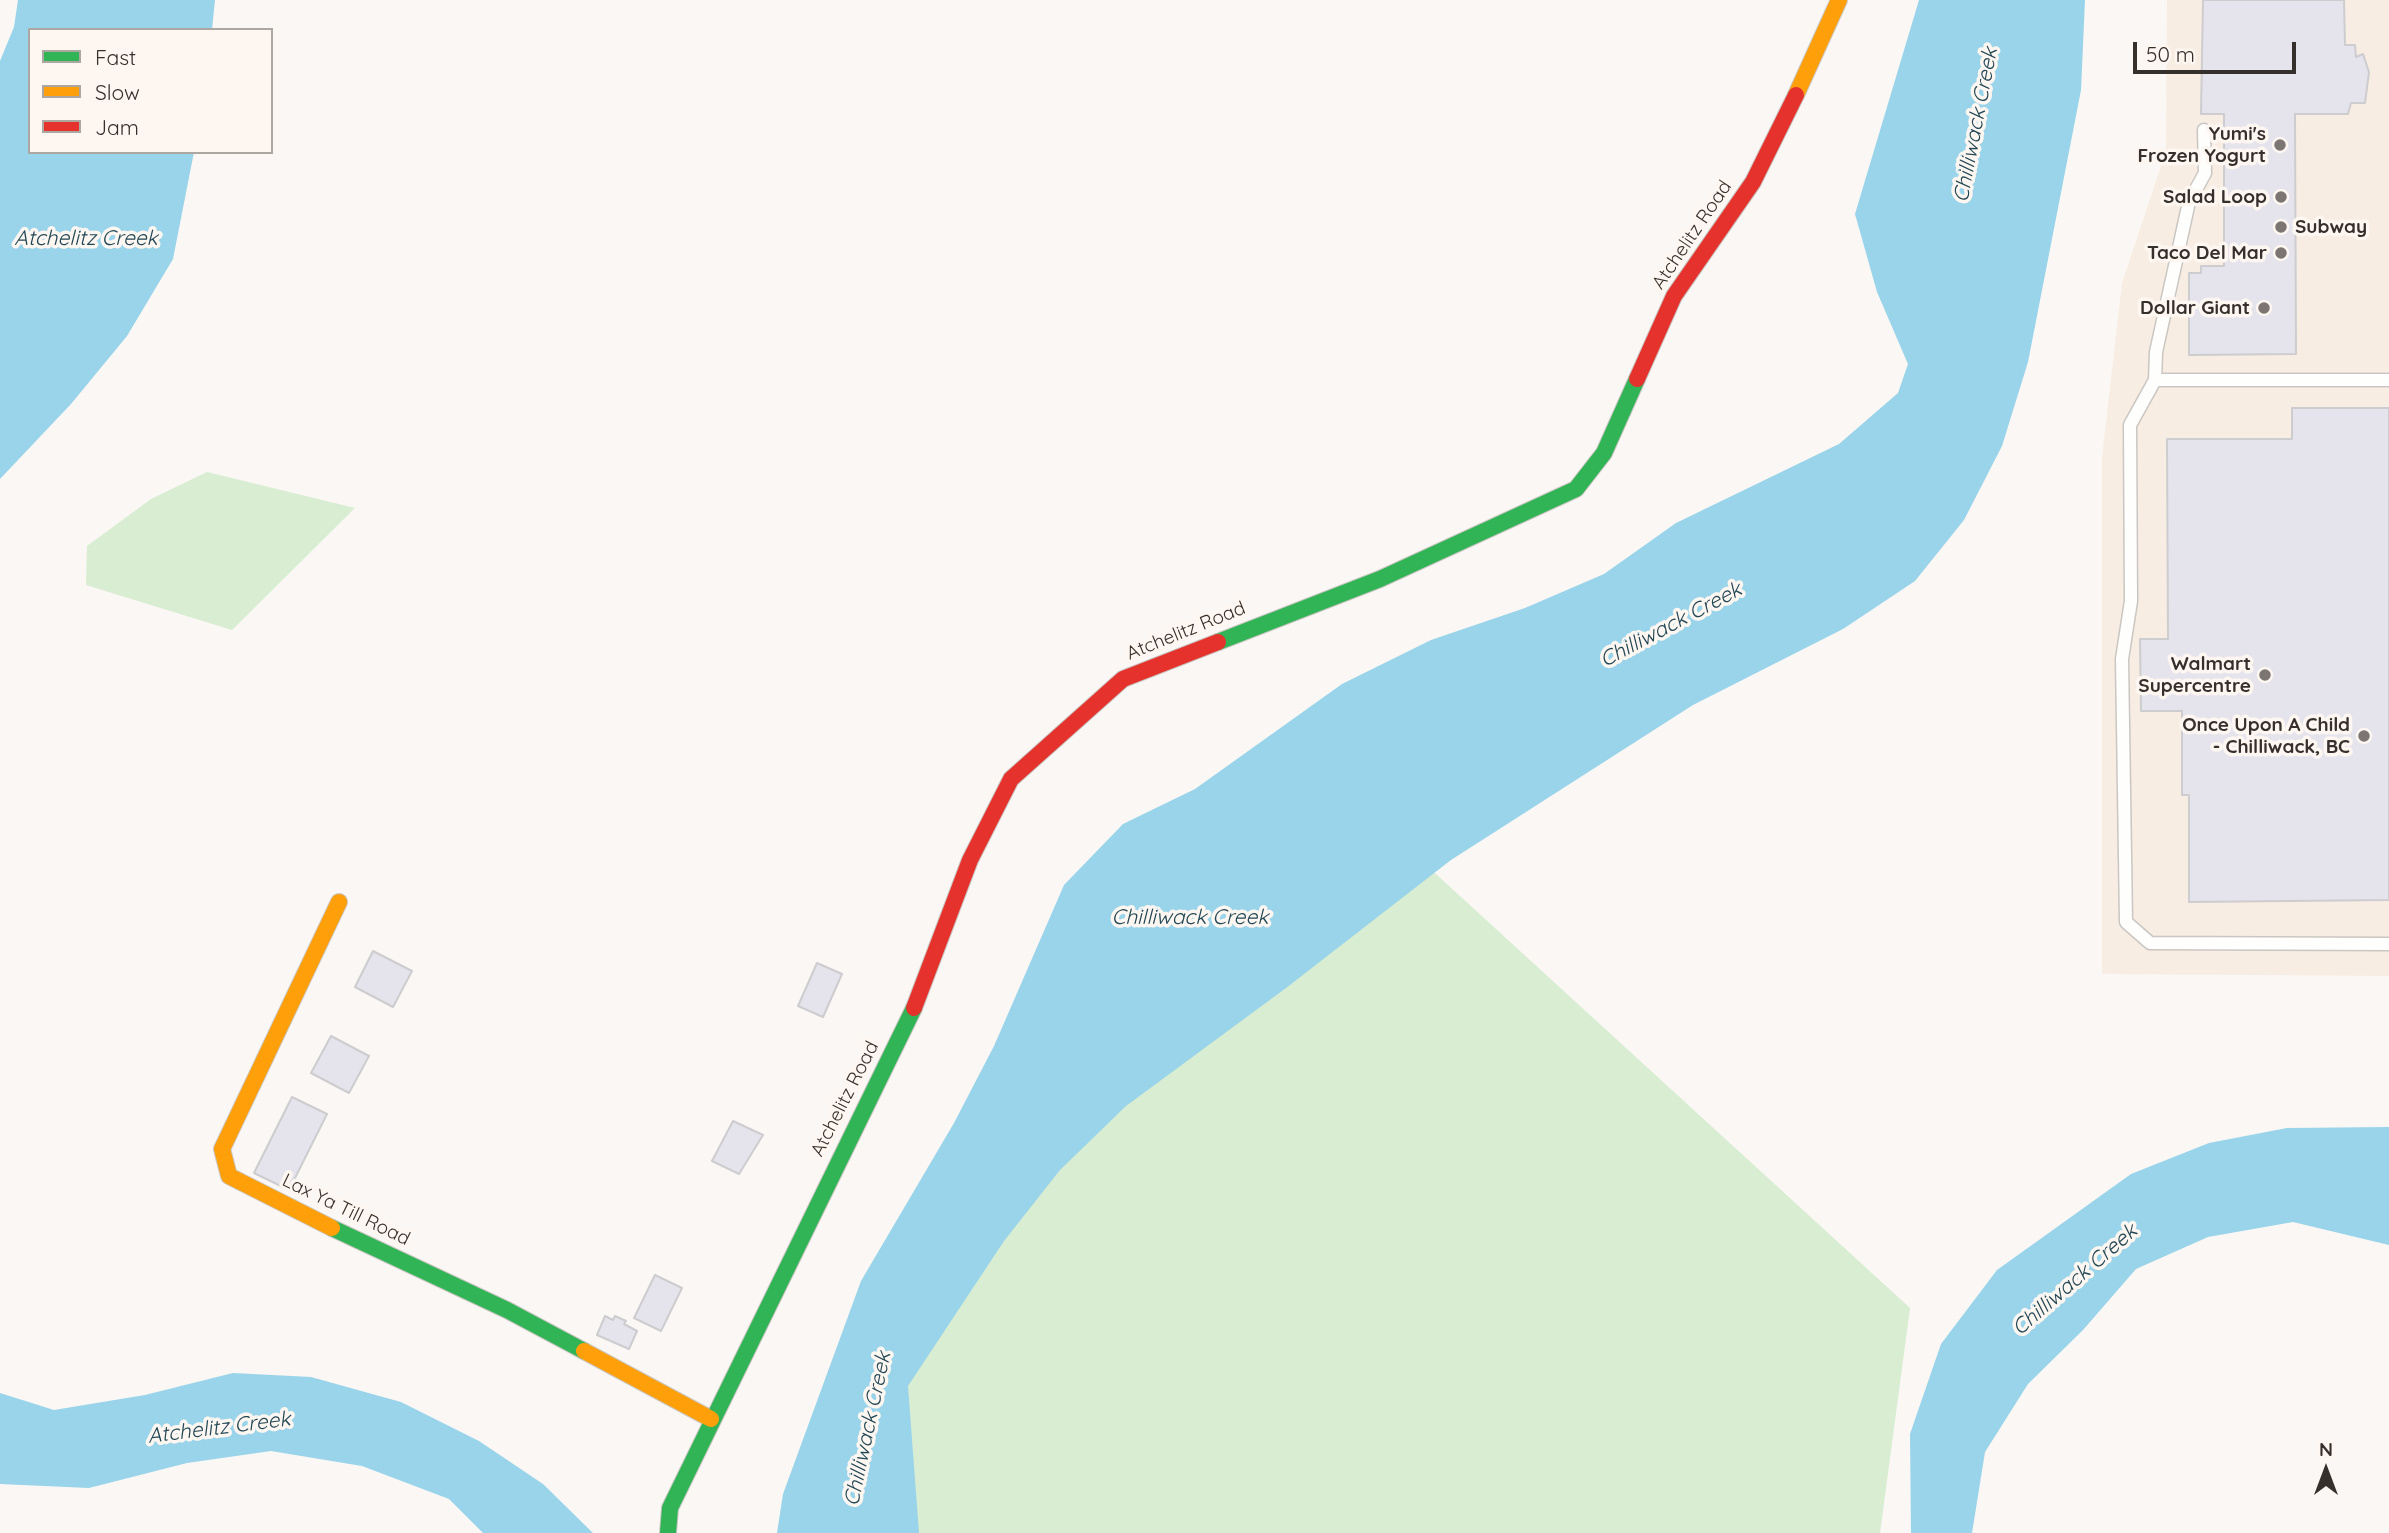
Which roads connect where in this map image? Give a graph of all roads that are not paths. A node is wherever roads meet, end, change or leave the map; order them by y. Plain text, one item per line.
1 (1839, 0) edge
2 (2204, 130) dead end
3 (2155, 380) junction
4 (2389, 380) edge
5 (339, 902) dead end
6 (2389, 944) edge
7 (711, 1419) junction
8 (668, 1533) edge

1 - 7 street, Atchelitz Road
2 - 3 lane
3 - 4 lane
3 - 6 lane
5 - 7 street, Lax Ya Till Road
7 - 8 street, Atchelitz Road

